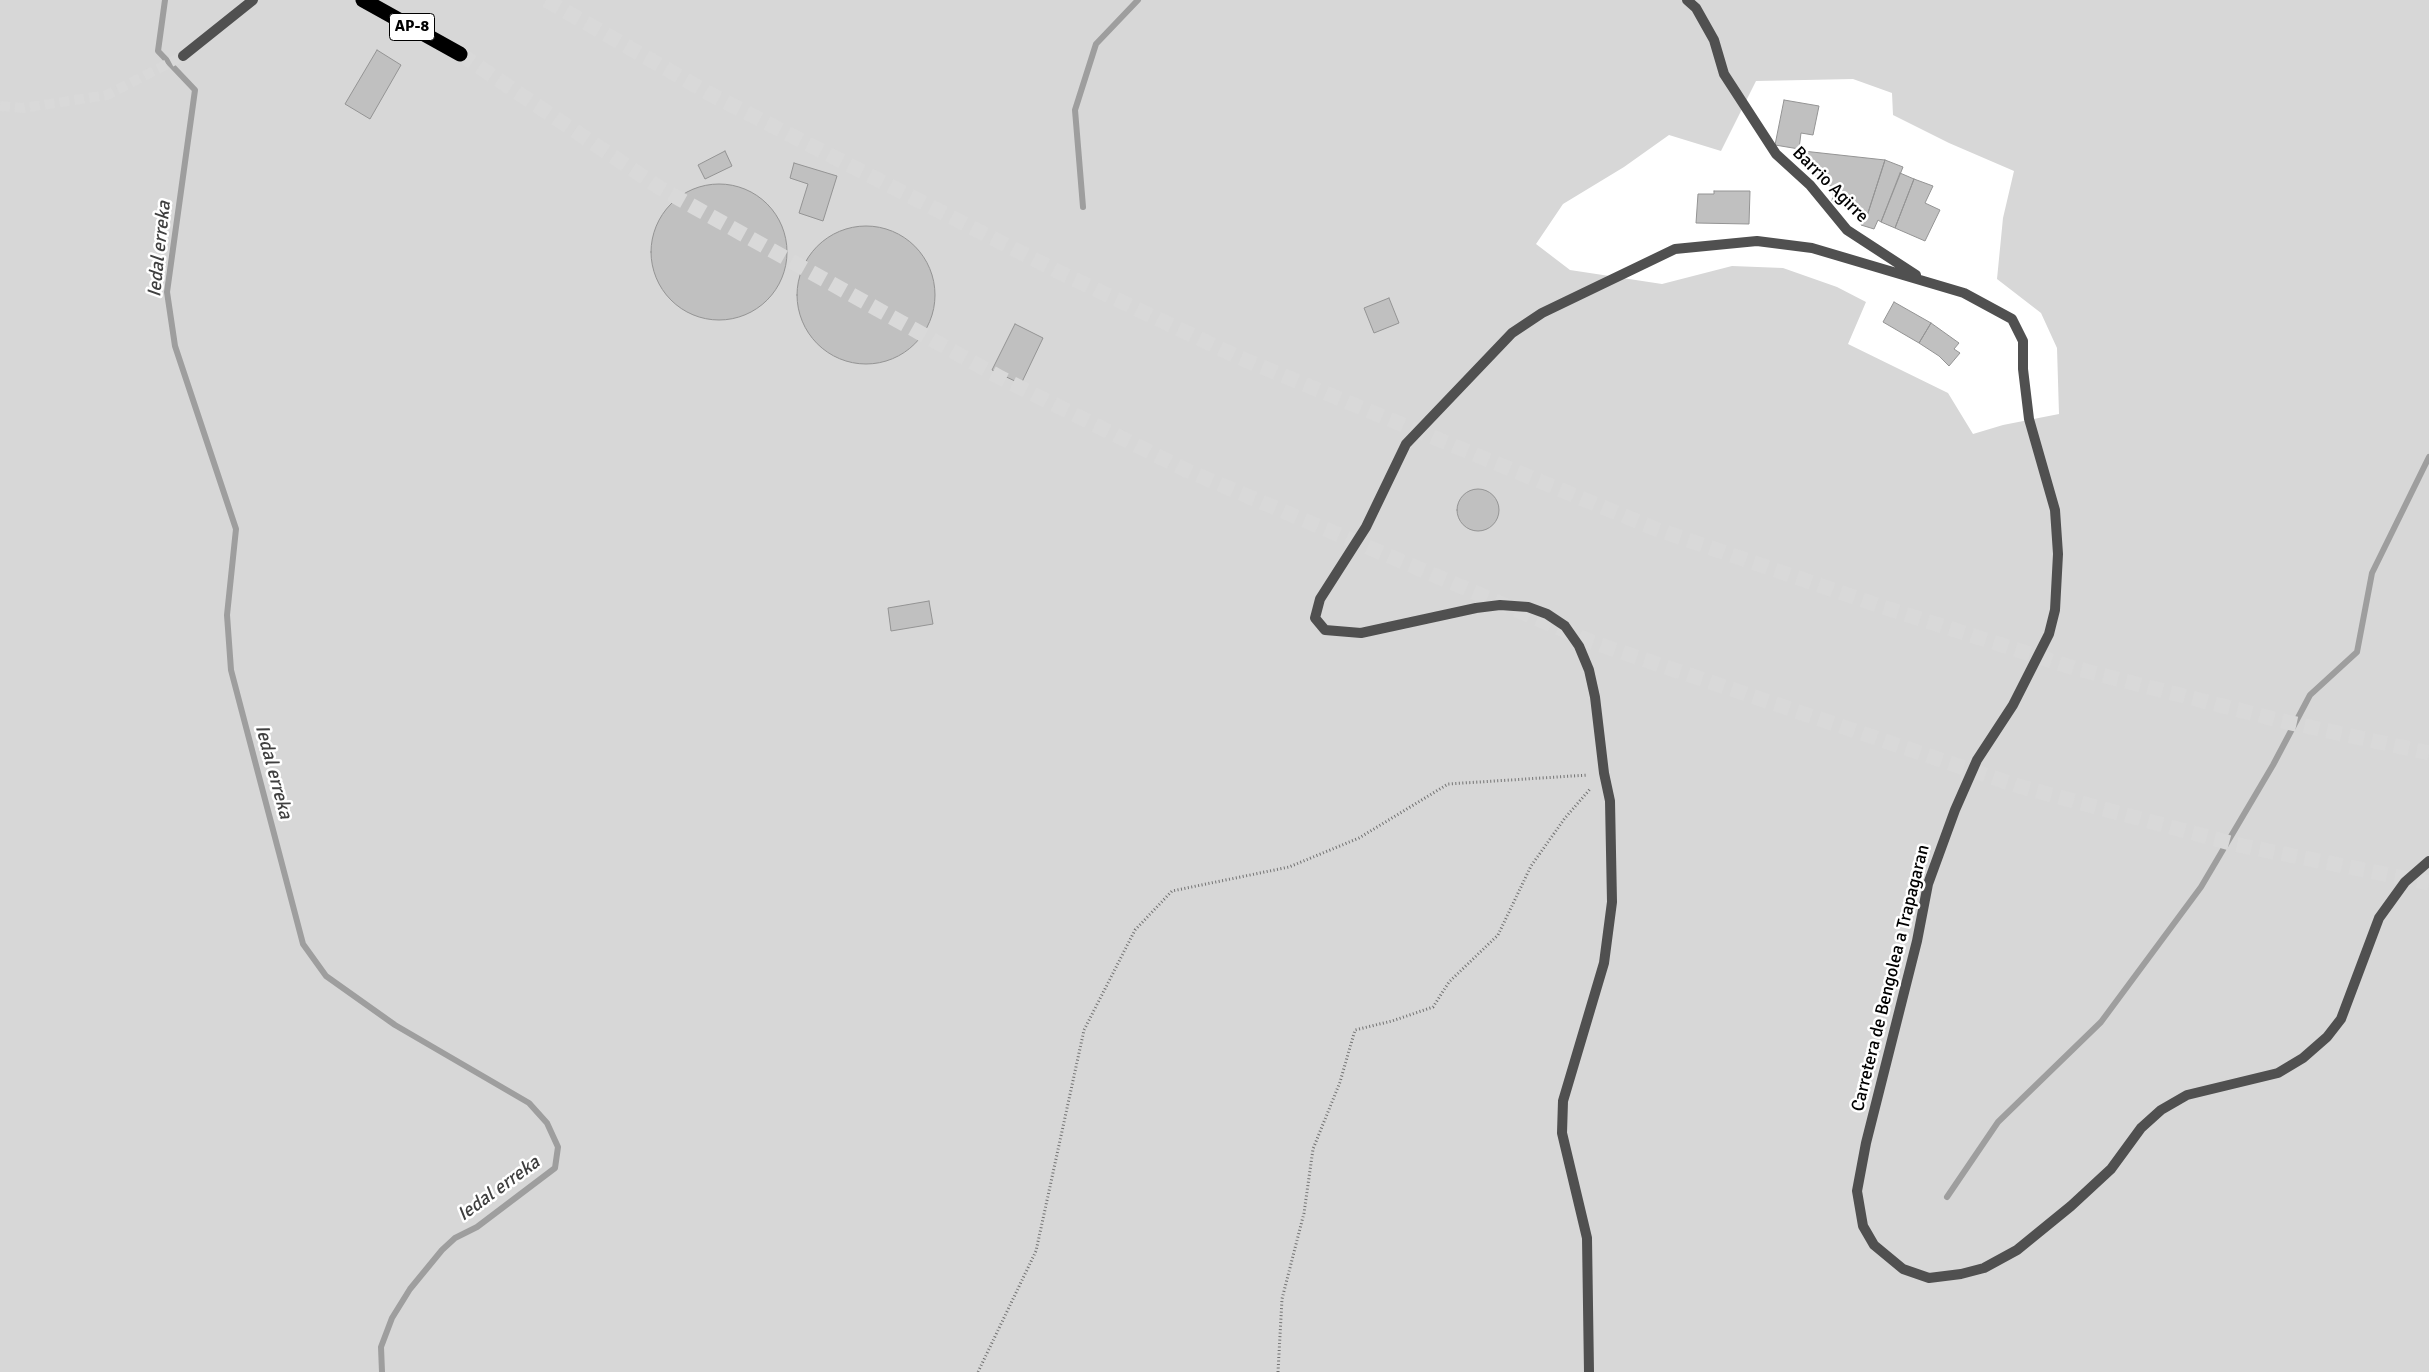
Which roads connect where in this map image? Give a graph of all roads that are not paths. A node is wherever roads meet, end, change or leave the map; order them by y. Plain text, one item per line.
1 (253, 0) edge
2 (363, 0) edge
3 (1687, 0) edge
4 (460, 54) tunnel mouth
5 (183, 56) tunnel mouth
6 (1927, 282) junction
7 (2429, 862) edge
8 (1589, 1372) edge

1 - 5 street
2 - 4 highway, AP-8
3 - 6 street, Barrio Agirre
6 - 7 street, Carretera de Bengolea a Trapagaran
6 - 8 street, Carretera de Bengolea a Trapagaran

